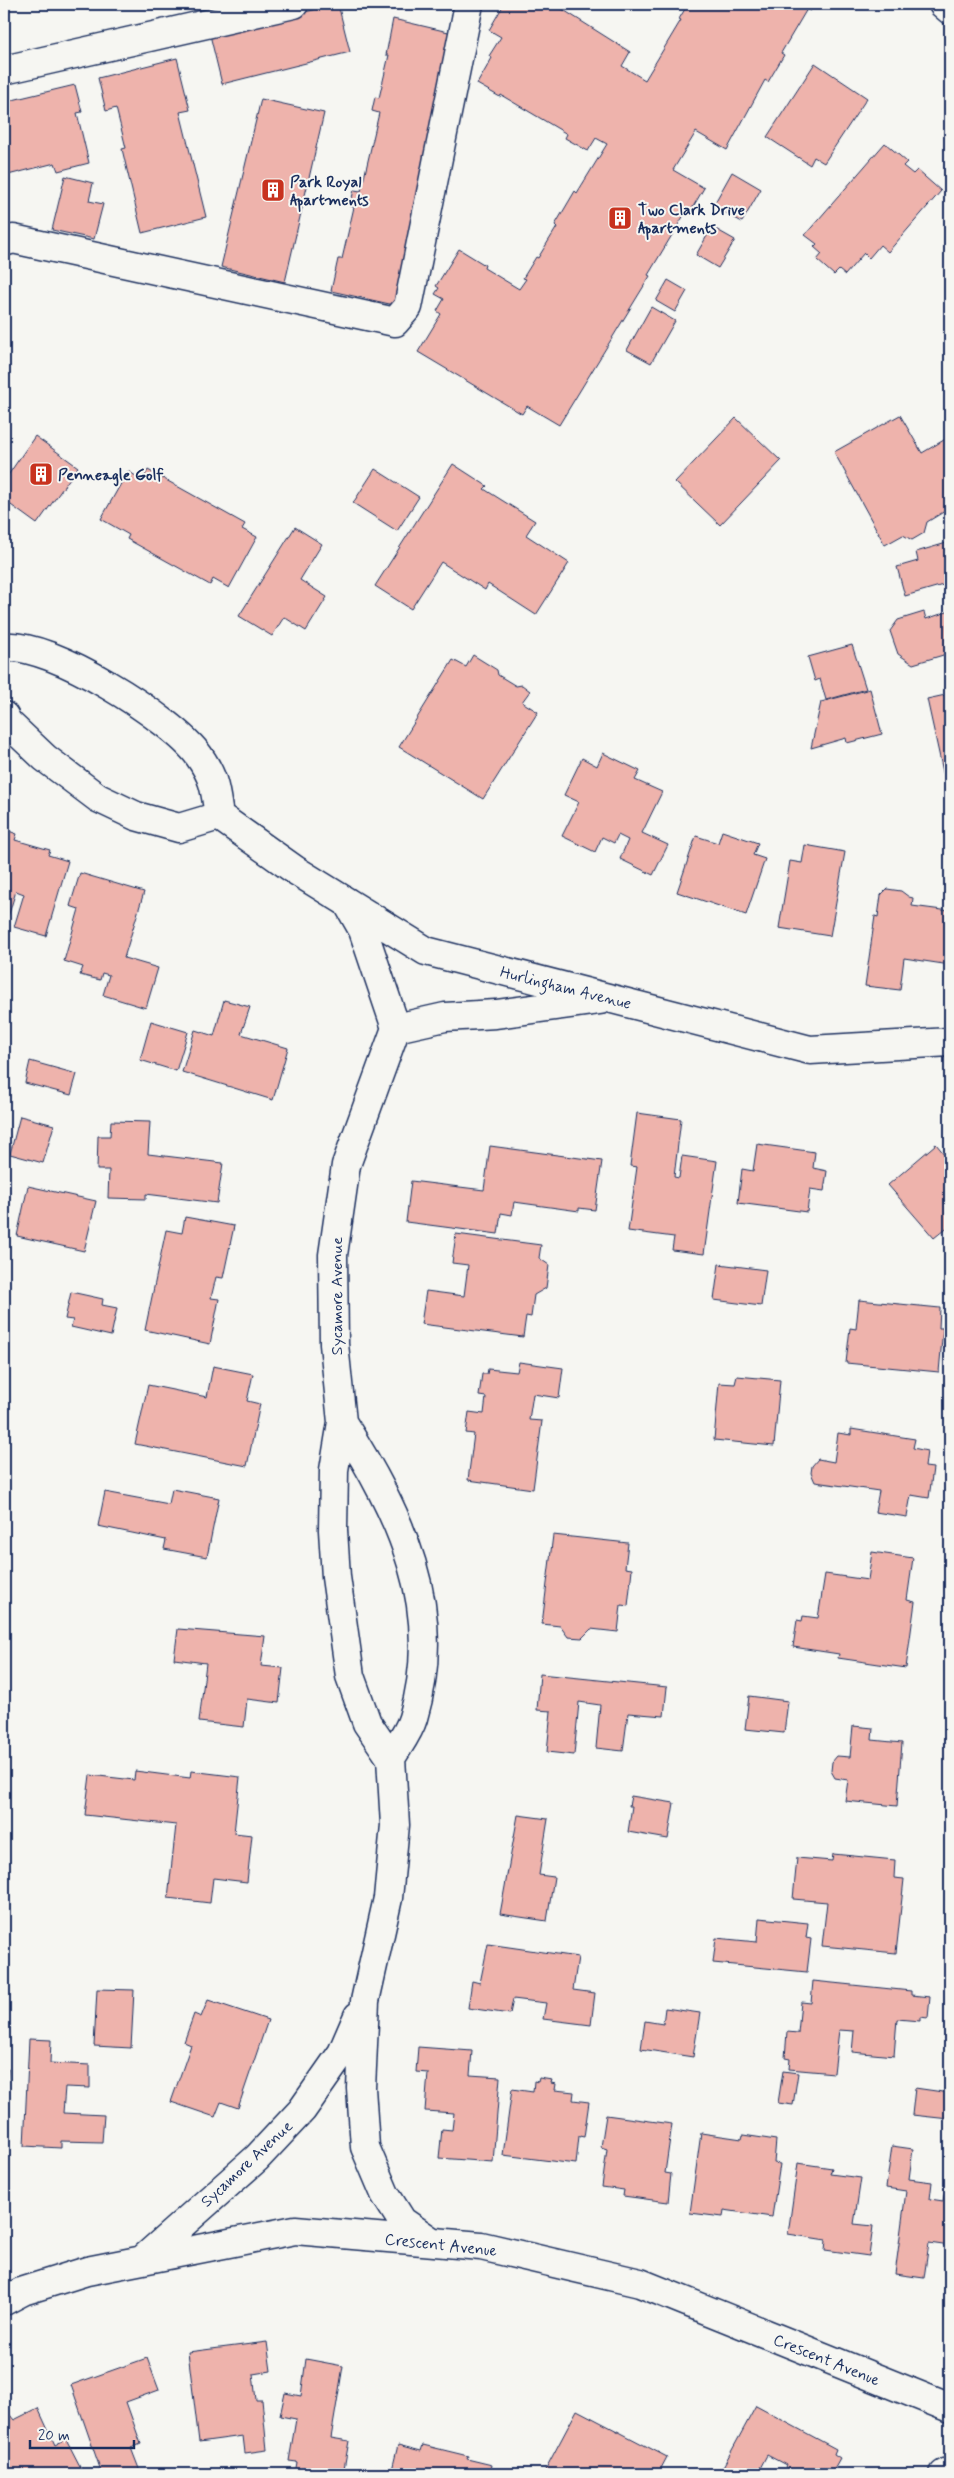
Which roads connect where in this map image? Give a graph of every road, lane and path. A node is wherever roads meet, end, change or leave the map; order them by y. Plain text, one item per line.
1 (294, 4) edge
2 (469, 4) edge
3 (943, 4) edge
4 (950, 10) edge
5 (4, 70) edge
6 (4, 242) edge
7 (4, 647) edge
8 (4, 716) edge
9 (219, 816) junction
10 (347, 902) junction
11 (609, 998) junction
12 (396, 1028) junction
13 (950, 1042) edge
14 (342, 1422) junction
15 (391, 1758) junction
16 (364, 2001) junction
17 (431, 2241) junction
18 (141, 2261) junction
19 (4, 2301) edge
20 (950, 2408) edge
21 (950, 2471) edge
22 (944, 2474) edge

1 - 5 street
2 - 6 street
3 - 4 street
7 - 9 street
8 - 9 street
9 - 10 street, Hurlingham Avenue
10 - 11 street, Hurlingham Avenue
10 - 12 street
11 - 12 street
11 - 13 street, Hurlingham Avenue
12 - 14 street, Sycamore Avenue
14 - 15 street, Sycamore Avenue
14 - 15 street, Sycamore Avenue
15 - 16 street, Sycamore Avenue
16 - 17 street, Sycamore Avenue
16 - 18 street, Sycamore Avenue
17 - 18 street, Crescent Avenue
17 - 20 street, Crescent Avenue
18 - 19 street, Crescent Avenue
21 - 22 street

